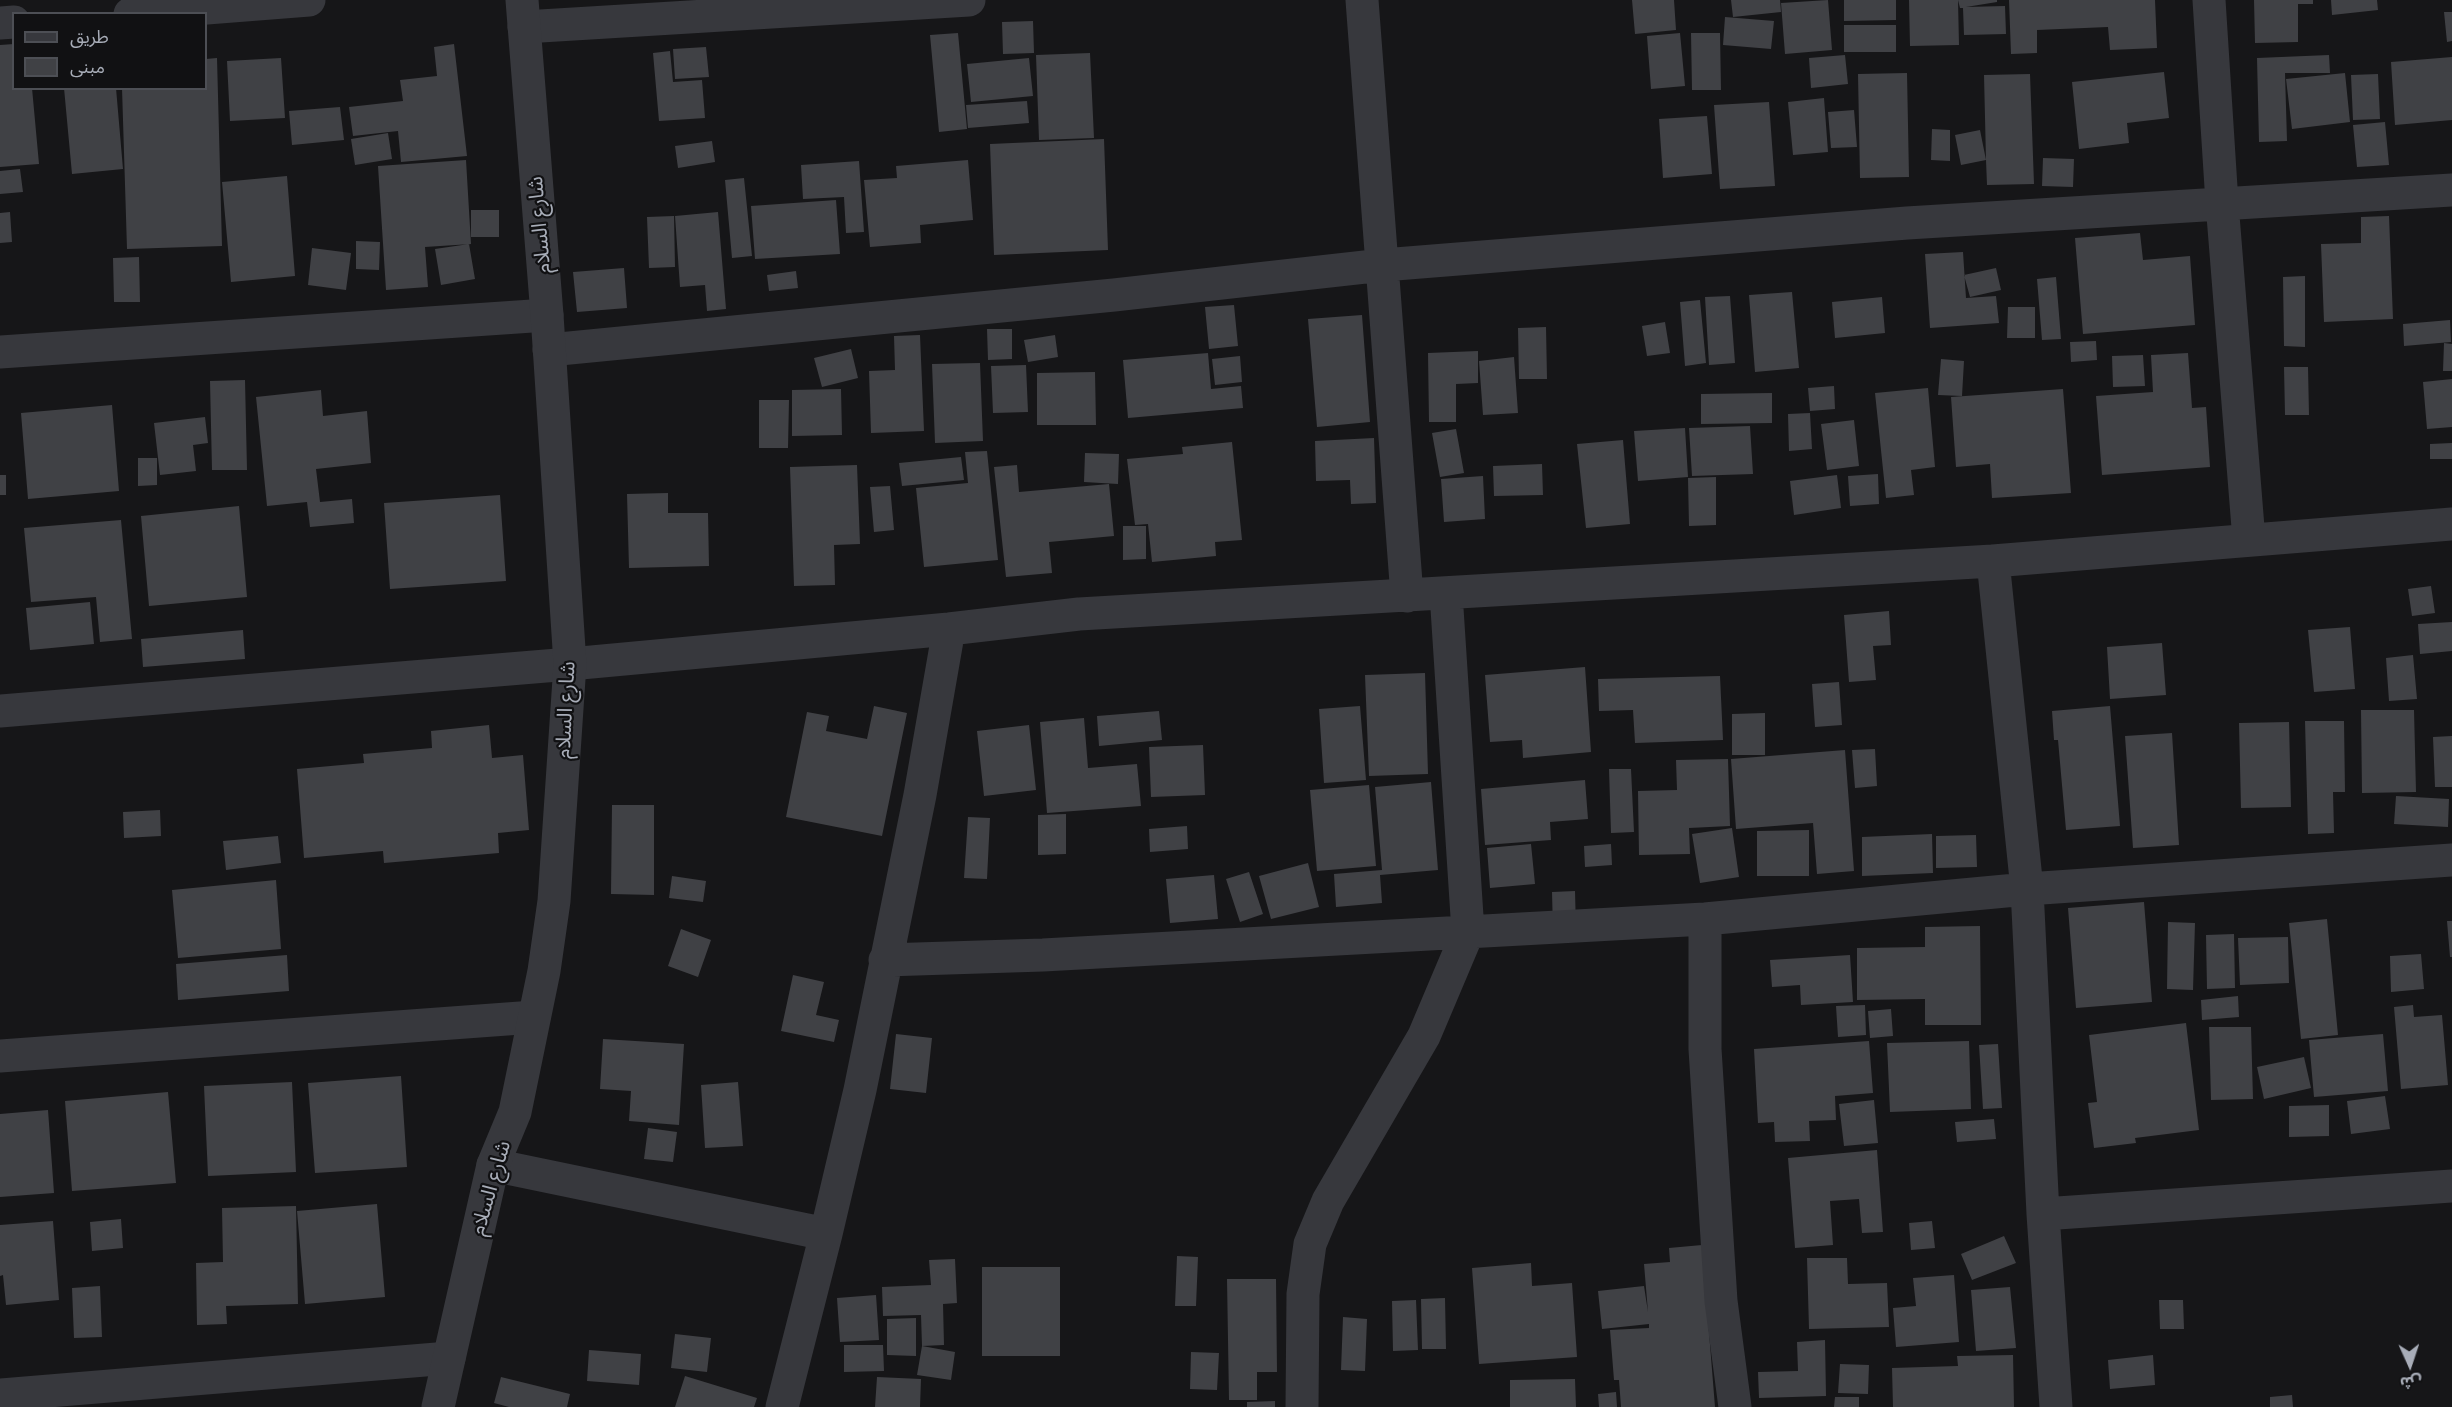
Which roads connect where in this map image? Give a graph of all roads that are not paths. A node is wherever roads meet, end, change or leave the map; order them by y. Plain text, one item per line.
1 (309, 0) edge
2 (969, 0) edge
3 (1362, 0) edge
4 (2210, 0) edge
5 (156, 12) edge
6 (523, 13) edge
7 (2452, 190) edge
8 (2222, 203) junction
9 (1383, 265) junction
10 (547, 315) junction
11 (549, 350) junction
12 (0, 352) edge
13 (2452, 524) edge
14 (2249, 540) junction
15 (1993, 561) junction
16 (1446, 593) junction
17 (1407, 596) junction
18 (949, 629) junction
19 (570, 664) junction
20 (0, 711) edge
21 (2452, 860) edge
22 (2027, 889) junction
23 (1705, 919) junction
24 (1468, 932) junction
25 (885, 960) junction
26 (534, 1017) junction
27 (0, 1056) edge
28 (493, 1165) junction
29 (2452, 1186) edge
30 (2043, 1214) junction
31 (826, 1234) junction
32 (449, 1358) junction
33 (0, 1395) edge
34 (438, 1407) edge
35 (782, 1407) edge
36 (1302, 1407) edge
37 (1735, 1407) edge
38 (2056, 1407) edge

1 - 5 street
2 - 6 street
3 - 9 street
4 - 8 street
6 - 10 street, شارع السلام
7 - 8 street
8 - 9 street
8 - 14 street
9 - 11 street
9 - 17 street
10 - 11 street, شارع السلام
10 - 12 street
11 - 19 street, شارع السلام
13 - 14 street
14 - 15 street
15 - 16 street
15 - 22 street
16 - 17 street
16 - 24 street
17 - 18 street
18 - 19 street
18 - 25 street
19 - 20 street
19 - 26 street, شارع السلام
21 - 22 street
22 - 23 street
22 - 30 street
23 - 24 street
23 - 37 street
24 - 25 street
24 - 36 street
25 - 31 street
26 - 27 street
26 - 28 street, شارع السلام
28 - 31 street
28 - 32 street, شارع السلام
29 - 30 street
30 - 38 street
31 - 35 street
32 - 33 street
32 - 34 street, شارع السلام

